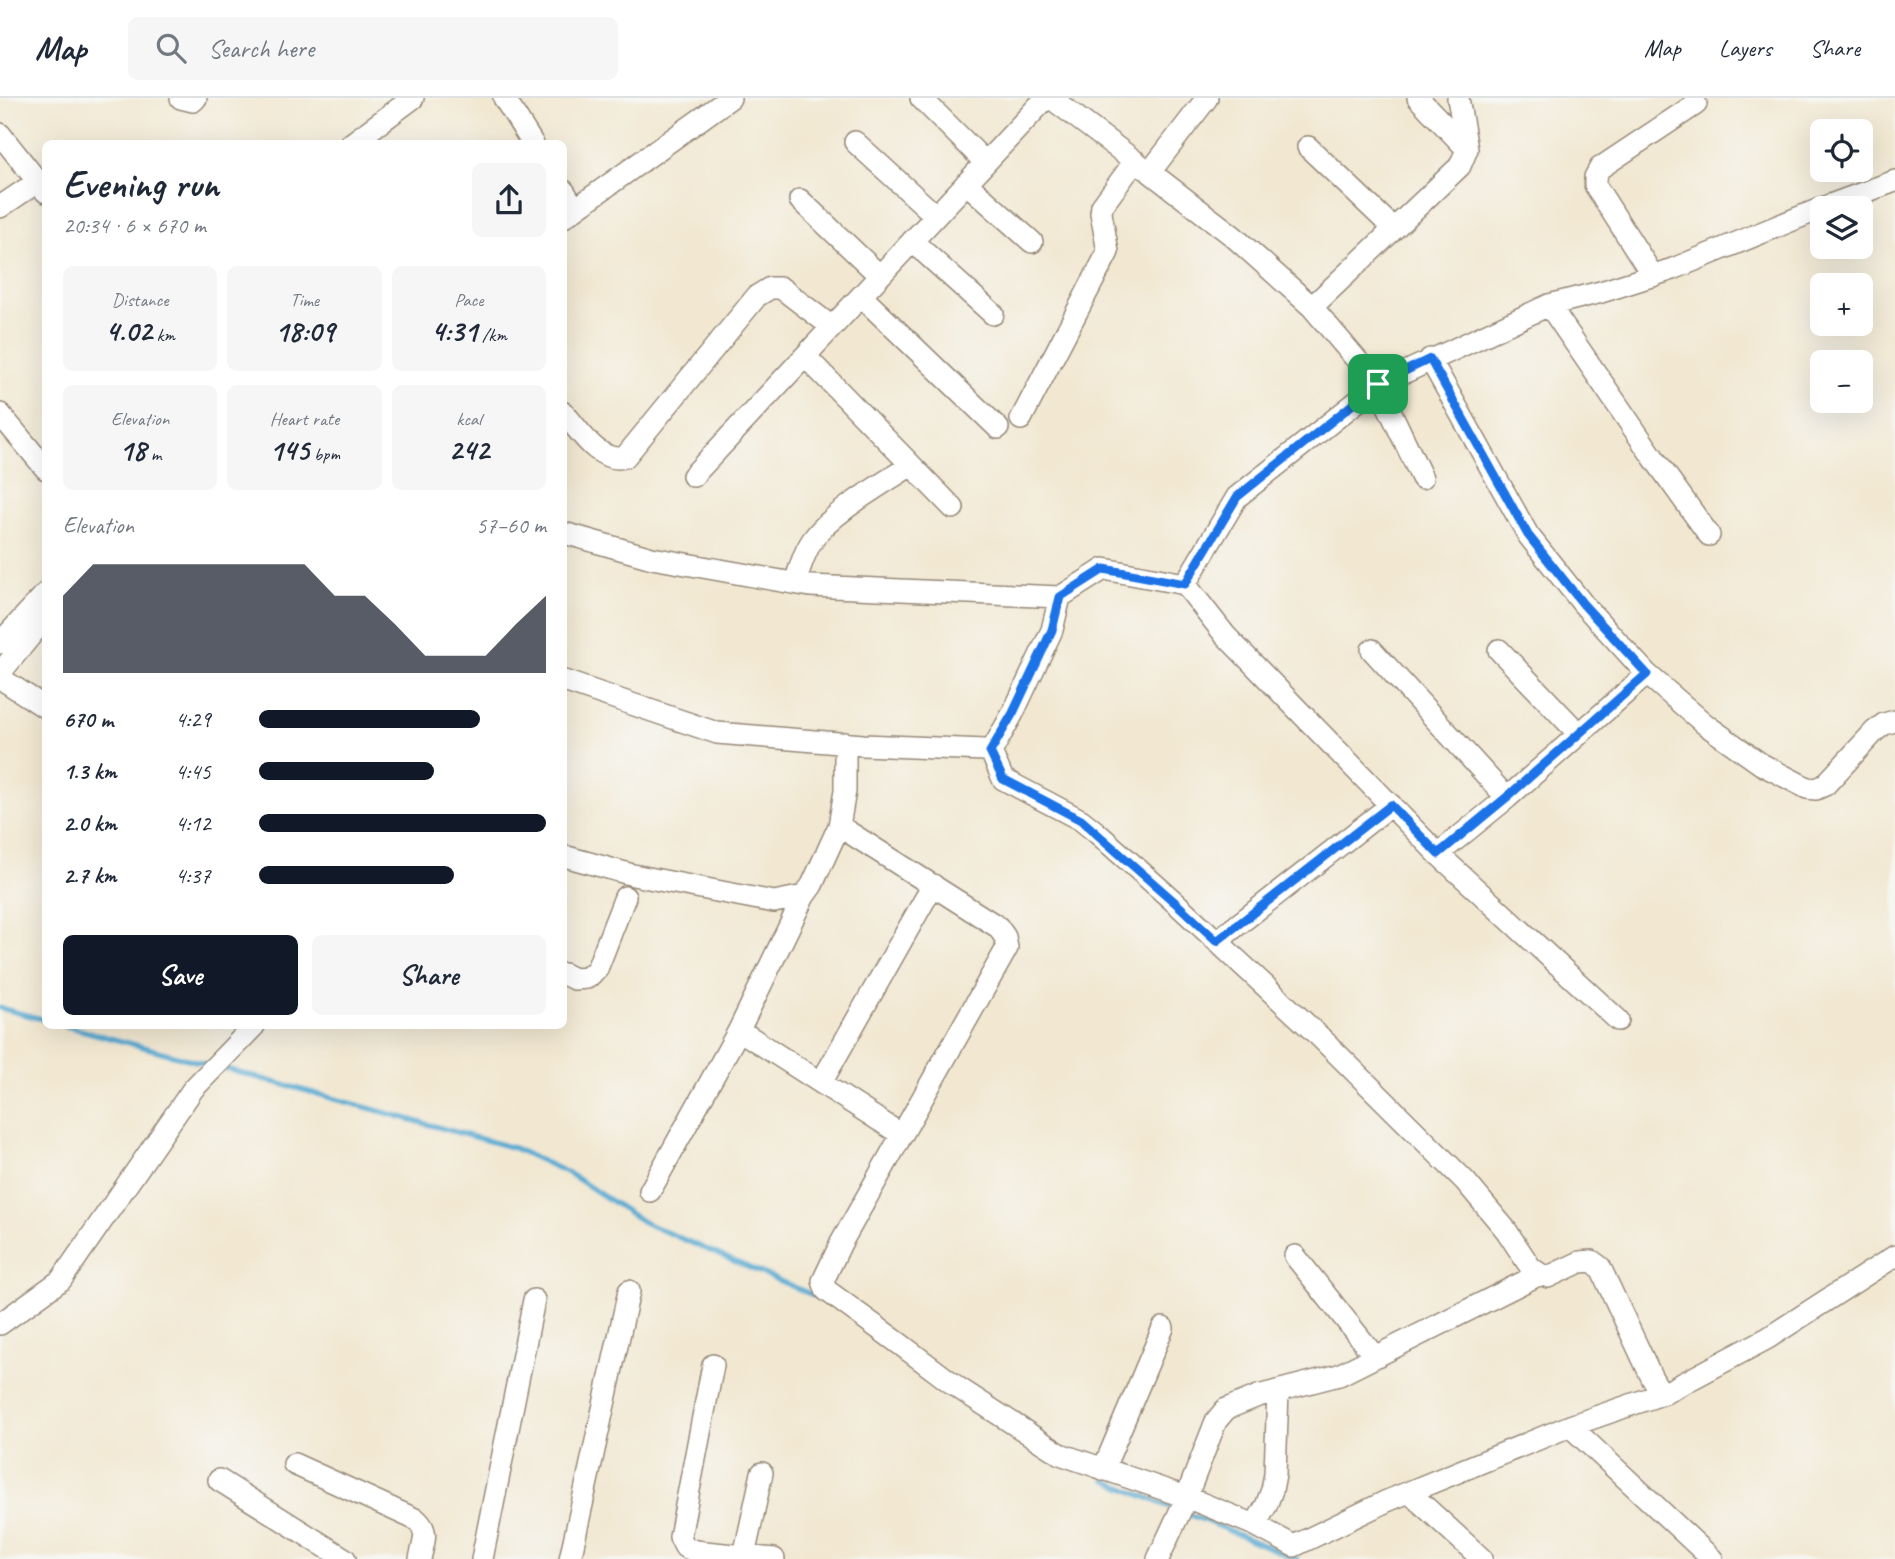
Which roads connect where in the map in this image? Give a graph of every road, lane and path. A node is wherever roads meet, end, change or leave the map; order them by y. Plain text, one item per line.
1 (181, 98) edge
2 (196, 98) edge
3 (413, 98) edge
4 (504, 98) edge
5 (730, 98) edge
6 (921, 98) edge
7 (1046, 98) edge
8 (1051, 98) edge
9 (1207, 98) edge
10 (1418, 98) edge
11 (1458, 98) edge
12 (1696, 104) dead end
13 (0, 134) edge
14 (356, 140) edge
15 (530, 140) edge
16 (855, 142) dead end
17 (1308, 147) dead end
18 (1467, 149) junction
19 (985, 163) junction
20 (1142, 167) junction
21 (1895, 181) edge
22 (966, 184) junction
23 (41, 186) edge
24 (1854, 196) edge
25 (800, 200) dead end
26 (0, 207) edge
27 (569, 213) edge
28 (1810, 213) edge
29 (936, 216) junction
30 (1394, 229) junction
31 (912, 241) junction
32 (1032, 242) dead end
33 (880, 276) junction
34 (1653, 276) junction
35 (861, 296) junction
36 (1549, 305) junction
37 (1312, 307) junction
38 (993, 314) dead end
39 (832, 327) junction
40 (805, 356) junction
41 (1430, 359) junction
42 (1378, 384) junction
43 (0, 414) edge
44 (567, 416) edge
45 (1021, 419) dead end
46 (998, 428) dead end
47 (42, 464) edge
48 (911, 465) junction
49 (693, 476) dead end
50 (1422, 478) dead end
51 (953, 508) dead end
52 (567, 534) edge
53 (1709, 534) dead end
54 (795, 583) junction
55 (1185, 584) junction
56 (42, 597) edge
57 (1060, 597) junction
58 (42, 622) edge
59 (0, 643) edge
60 (1372, 650) dead end
61 (1499, 650) dead end
62 (1647, 674) junction
63 (0, 676) edge
64 (567, 682) edge
65 (42, 705) edge
66 (1895, 720) edge
67 (1579, 734) junction
68 (845, 743) junction
69 (990, 752) junction
70 (1507, 797) junction
71 (1391, 805) junction
72 (839, 826) junction
73 (1438, 854) junction
74 (567, 857) edge
75 (933, 886) junction
76 (804, 896) junction
77 (625, 897) dead end
78 (1217, 941) junction
79 (567, 976) edge
80 (1618, 1020) dead end
81 (251, 1029) edge
82 (739, 1030) junction
83 (821, 1083) junction
84 (902, 1135) junction
85 (650, 1191) dead end
86 (1295, 1256) dead end
87 (1895, 1256) edge
88 (1540, 1274) junction
89 (629, 1292) dead end
90 (534, 1300) dead end
91 (0, 1324) edge
92 (1163, 1328) dead end
93 (1375, 1357) junction
94 (713, 1365) dead end
95 (1278, 1391) junction
96 (1665, 1393) junction
97 (1570, 1426) junction
98 (294, 1464) dead end
99 (1103, 1470) junction
100 (762, 1473) dead end
101 (219, 1480) dead end
102 (1409, 1492) junction
103 (1185, 1500) junction
104 (1255, 1525) junction
105 (744, 1556) junction
106 (345, 1559) edge
107 (420, 1559) edge
108 (482, 1559) edge
109 (570, 1559) edge
110 (774, 1559) edge
111 (1158, 1559) edge
112 (1482, 1559) edge
113 (1712, 1559) edge

1 - 2 street
3 - 14 street
4 - 15 street
5 - 27 street
6 - 19 street
7 - 19 street
8 - 20 street
9 - 20 street
10 - 18 street
11 - 18 street
12 - 34 street
13 - 23 street
16 - 29 street
17 - 30 street
18 - 30 street
19 - 22 street
20 - 37 street
20 - 45 street
21 - 24 street
22 - 29 street
22 - 32 street
23 - 26 street
25 - 33 street
28 - 34 street
29 - 31 street
30 - 37 street
31 - 33 street
31 - 38 street
33 - 35 street
34 - 36 street
35 - 39 street
35 - 46 street
36 - 41 street
36 - 53 street
37 - 42 street
39 - 40 street
39 - 44 street
40 - 48 street
40 - 49 street
41 - 42 street
41 - 62 street
42 - 50 street
42 - 55 street
43 - 47 street
48 - 51 street
48 - 54 street
52 - 54 street
54 - 57 street
55 - 57 street
55 - 71 street
56 - 59 street
57 - 69 street
58 - 63 street
60 - 70 street
61 - 67 street
62 - 66 street
62 - 67 street
63 - 65 street
64 - 68 street
67 - 70 street
68 - 69 street
68 - 72 street
69 - 78 street
70 - 73 street
71 - 73 street
71 - 78 street
72 - 75 street
72 - 76 street
73 - 80 street
74 - 76 street
75 - 83 street
75 - 84 street
76 - 82 street
77 - 79 street
78 - 88 street
81 - 91 street
82 - 83 street
82 - 85 street
83 - 84 street
84 - 99 street
86 - 93 street
87 - 96 street
88 - 93 street
88 - 96 street
89 - 109 street
90 - 108 street
92 - 99 street
93 - 95 street
94 - 105 street
95 - 103 street
95 - 104 street
96 - 97 street
97 - 102 street
97 - 113 street
98 - 107 street
99 - 103 street
100 - 105 street
101 - 106 street
102 - 104 street
102 - 112 street
103 - 104 street
103 - 111 street
105 - 110 street

